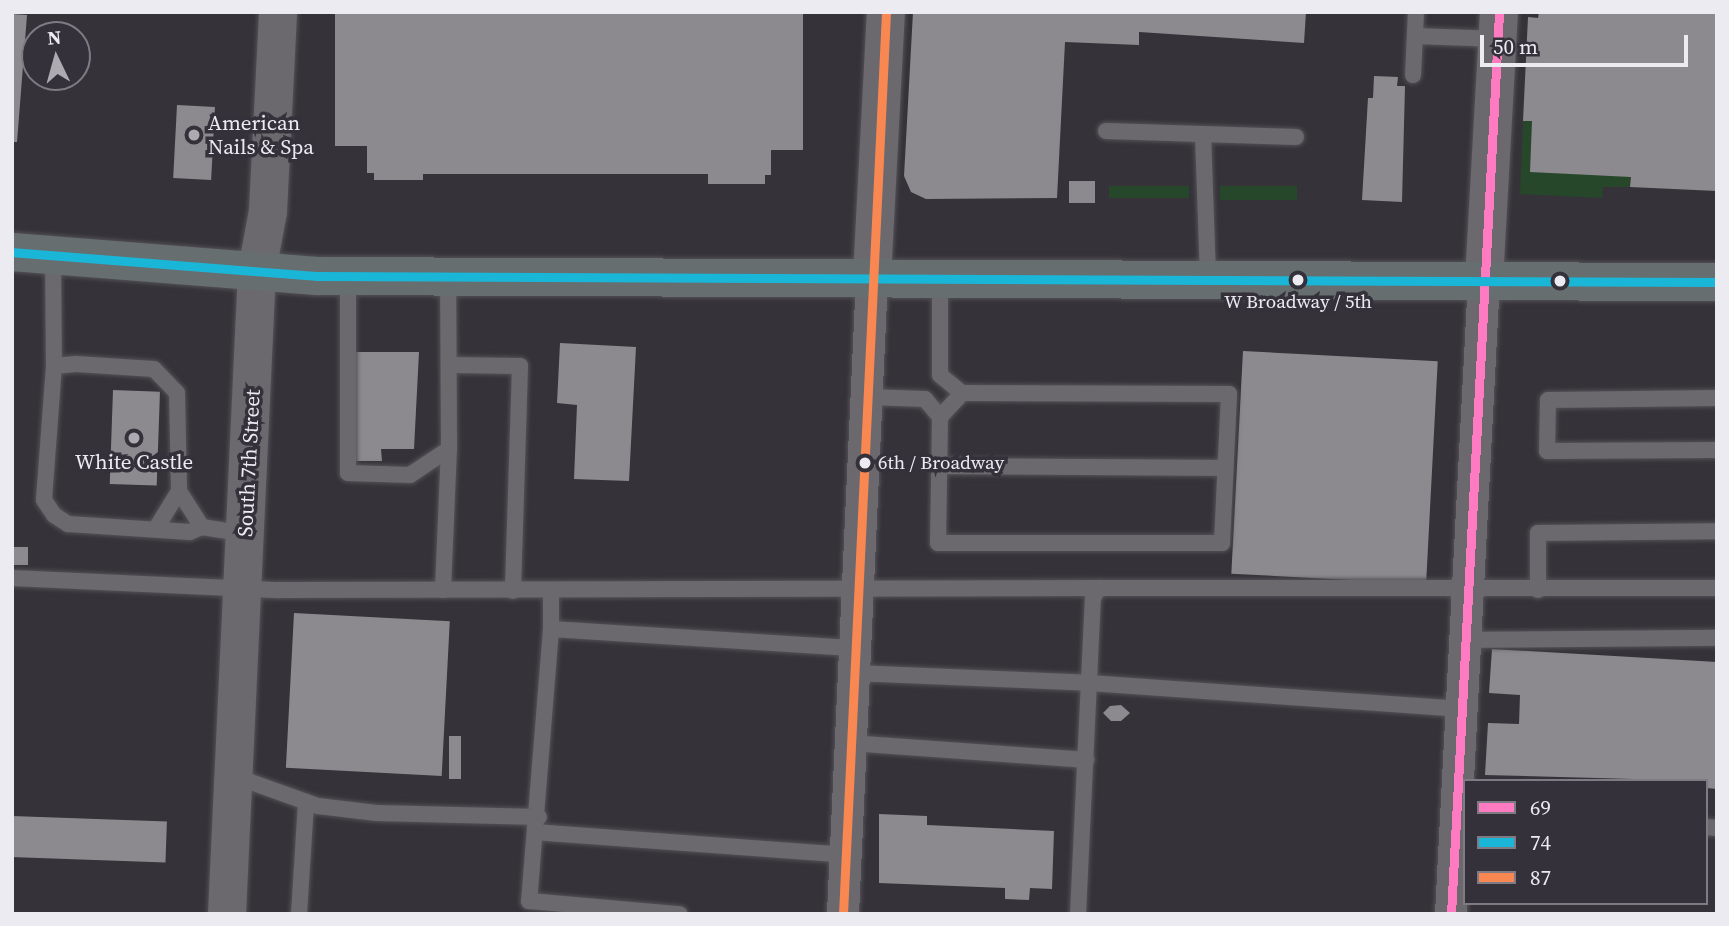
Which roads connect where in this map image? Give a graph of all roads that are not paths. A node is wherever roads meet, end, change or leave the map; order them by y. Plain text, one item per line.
1 (278, 12) edge
2 (886, 12) edge
3 (1416, 12) edge
4 (1498, 25) edge
5 (1415, 36) junction
6 (1413, 75) dead end
7 (1106, 131) dead end
8 (1203, 134) junction
9 (1296, 137) dead end
10 (12, 252) edge
11 (53, 256) junction
12 (257, 271) junction
13 (348, 276) junction
14 (448, 277) junction
15 (872, 277) junction
16 (940, 278) junction
17 (1208, 279) junction
18 (1484, 280) junction
19 (1717, 282) edge
20 (450, 365) junction
21 (54, 366) junction
22 (940, 375) junction
23 (962, 393) junction
24 (868, 397) junction
25 (1717, 398) edge
26 (925, 399) junction
27 (940, 418) junction
28 (449, 449) junction
29 (1717, 450) edge
30 (939, 466) junction
31 (1225, 468) junction
32 (179, 491) junction
33 (157, 527) junction
34 (202, 527) junction
35 (1717, 531) edge
36 (246, 534) junction
37 (12, 578) edge
38 (243, 588) junction
39 (1099, 588) junction
40 (1717, 589) edge
41 (443, 590) junction
42 (858, 590) junction
43 (1468, 590) junction
44 (1538, 590) junction
45 (513, 591) junction
46 (551, 591) junction
47 (551, 629) junction
48 (1717, 638) edge
49 (1465, 640) junction
50 (855, 661) junction
51 (1089, 683) junction
52 (1462, 709) junction
53 (851, 743) junction
54 (1086, 760) junction
55 (234, 776) junction
56 (306, 802) junction
57 (1460, 814) edge
58 (537, 825) junction
59 (845, 855) junction
60 (529, 907) edge
61 (628, 911) edge
62 (227, 914) edge
63 (299, 914) edge
64 (679, 914) edge
65 (843, 914) edge
66 (1078, 914) edge
67 (1451, 914) edge

1 - 12 street, South 7th Street
2 - 15 street
3 - 5 lane
4 - 5 lane
4 - 18 street
5 - 6 lane
7 - 8 lane
8 - 9 lane
8 - 17 lane
10 - 11 main road
11 - 12 main road
11 - 21 lane
12 - 13 main road
12 - 36 street, South 7th Street
13 - 14 main road
13 - 28 lane
14 - 15 main road
14 - 20 lane
15 - 16 main road
15 - 24 street
16 - 17 main road
16 - 22 lane
17 - 18 main road
18 - 19 main road
18 - 43 street
20 - 28 lane
20 - 45 lane
21 - 32 lane
21 - 33 lane
22 - 23 lane
22 - 26 lane
23 - 27 lane
23 - 31 lane
24 - 26 lane
24 - 42 street
25 - 29 lane
26 - 27 lane
27 - 30 lane
28 - 41 lane
30 - 31 lane
30 - 31 lane
32 - 33 lane
32 - 34 lane
33 - 34 lane
34 - 36 lane
35 - 44 lane
36 - 38 street, South 7th Street
37 - 38 lane
38 - 41 lane
38 - 55 street, South 7th Street
39 - 42 lane
39 - 43 lane
39 - 51 lane
40 - 44 lane
41 - 45 lane
42 - 46 lane
42 - 50 street
43 - 44 lane
43 - 49 street
45 - 46 lane
46 - 47 lane
47 - 50 lane
47 - 58 lane
48 - 49 lane
49 - 52 street
50 - 51 lane
50 - 53 street
51 - 52 lane
51 - 54 lane
52 - 57 street
53 - 54 lane
53 - 59 street
54 - 66 lane
55 - 56 lane
55 - 62 street, South 7th Street
56 - 58 lane
56 - 63 lane
57 - 67 street
58 - 59 lane
58 - 60 lane
59 - 65 street
60 - 61 lane
61 - 64 lane

